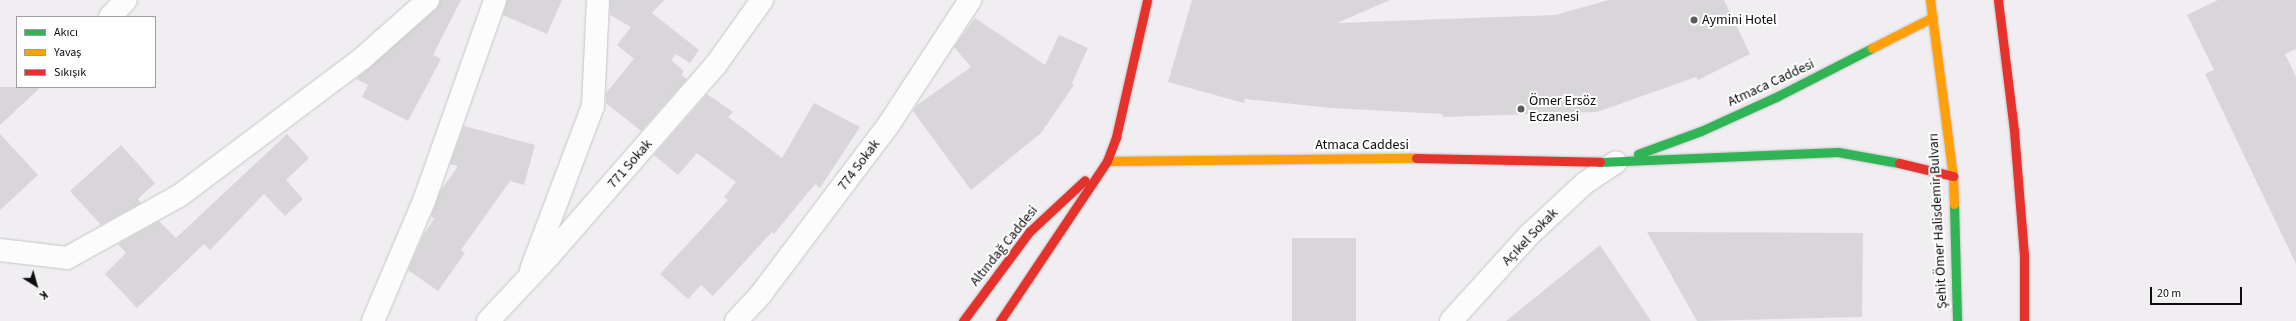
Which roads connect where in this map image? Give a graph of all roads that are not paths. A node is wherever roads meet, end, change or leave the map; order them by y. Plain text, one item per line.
1 (126, 0) edge
2 (428, 0) edge
3 (495, 0) edge
4 (598, 0) edge
5 (762, 0) edge
6 (970, 0) edge
7 (1147, 0) edge
8 (1930, 0) edge
9 (1998, 1) edge
10 (111, 16) edge
11 (1933, 17) junction
12 (1107, 161) junction
13 (1616, 162) junction
14 (1953, 176) junction
15 (0, 250) edge
16 (528, 279) junction
17 (373, 321) edge
18 (488, 321) edge
19 (736, 321) edge
20 (963, 321) edge
21 (1000, 321) edge
22 (1451, 321) edge
23 (1957, 321) edge
24 (2024, 321) edge

1 - 10 street
2 - 15 street
3 - 17 street
4 - 16 street
5 - 16 street, 771 Sokak
6 - 19 street, 774 Sokak
7 - 12 main road, Altındağ Caddesi
8 - 11 main road, Şehit Ömer Halisdemir Bulvarı
9 - 24 main road
11 - 13 main road, Atmaca Caddesi
11 - 14 main road, Şehit Ömer Halisdemir Bulvarı
12 - 13 main road, Atmaca Caddesi
12 - 20 main road, Altındağ Caddesi
12 - 21 main road, Altındağ Caddesi
13 - 14 main road, Atmaca Caddesi
13 - 22 street, Açıkel Sokak
14 - 23 main road, Şehit Ömer Halisdemir Bulvarı
16 - 18 street, 771 Sokak

